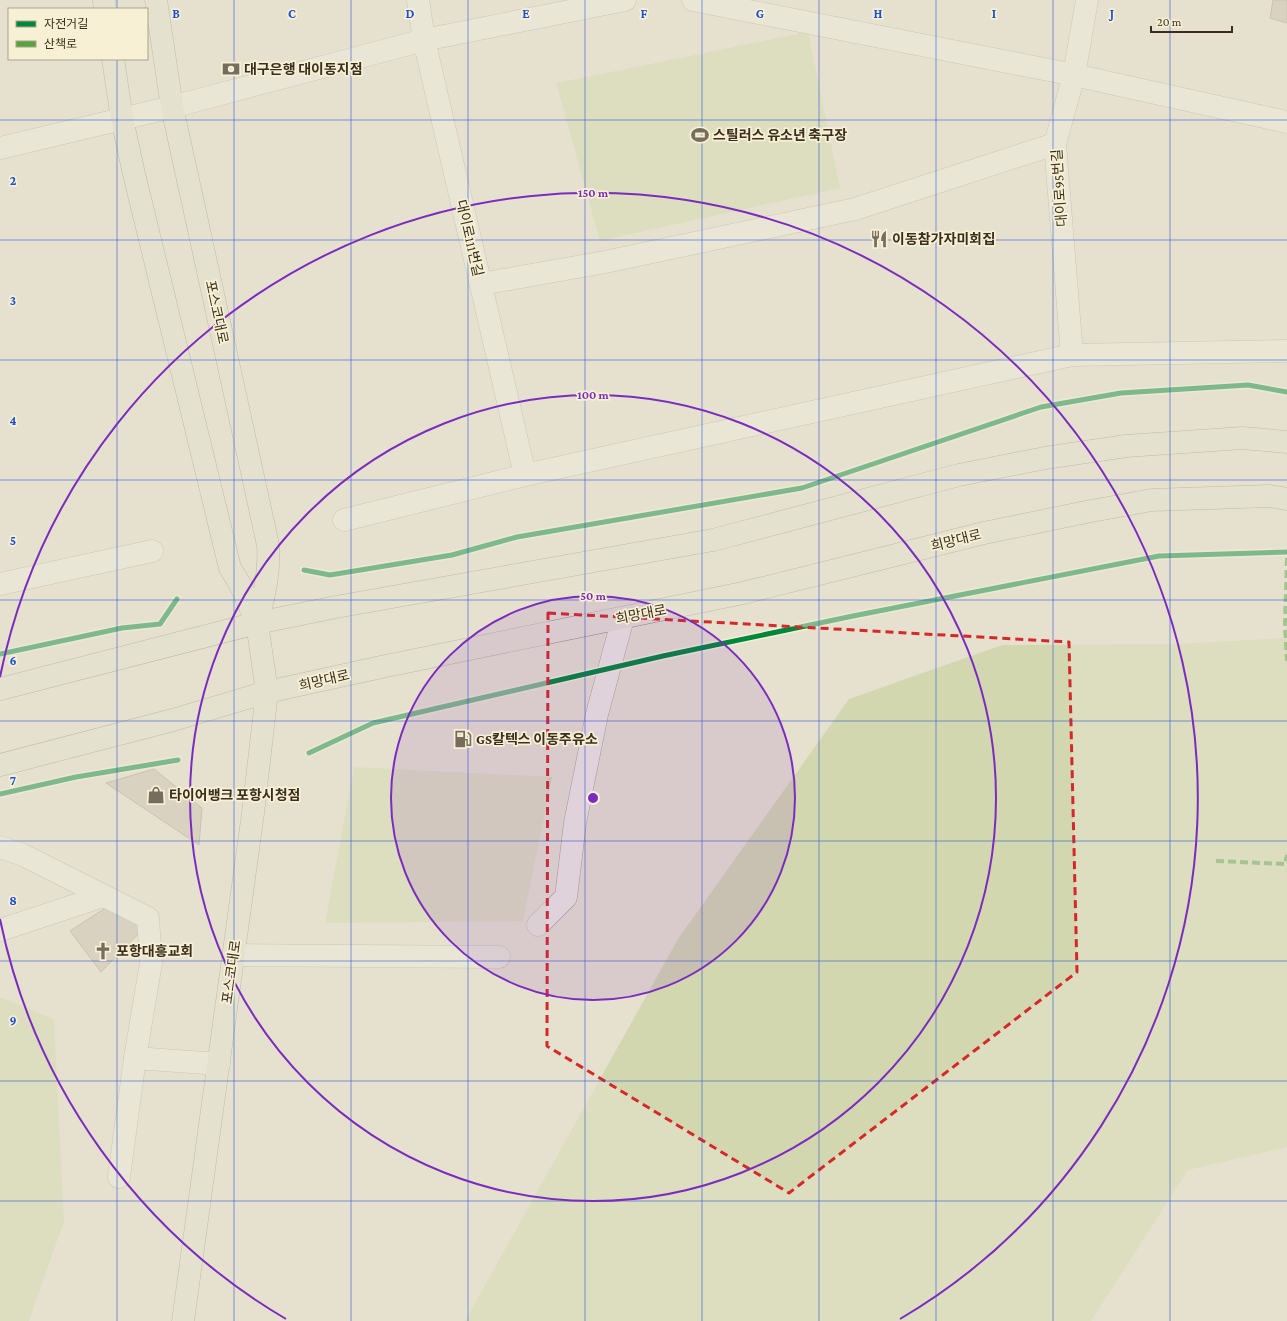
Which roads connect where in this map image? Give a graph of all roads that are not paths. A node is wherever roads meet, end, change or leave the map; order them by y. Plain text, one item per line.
1 (156, 0) edge
2 (418, 0) edge
3 (625, 0) edge
4 (693, 0) edge
5 (1087, 0) edge
6 (424, 40) junction
7 (113, 60) edge
8 (1074, 75) junction
9 (172, 107) junction
10 (122, 119) junction
11 (1287, 122) edge
12 (1055, 144) junction
13 (0, 148) edge
14 (481, 284) junction
15 (1287, 350) edge
16 (1072, 355) junction
17 (1287, 442) edge
18 (525, 476) junction
19 (1287, 499) edge
20 (344, 520) dead end
21 (152, 550) dead end
22 (0, 584) edge
23 (623, 618) junction
24 (257, 623) junction
25 (0, 689) edge
26 (267, 692) junction
27 (0, 765) edge
28 (0, 847) edge
29 (103, 896) junction
30 (538, 925) dead end
31 (0, 930) edge
32 (234, 955) junction
33 (499, 957) dead end
34 (135, 1058) junction
35 (219, 1064) junction
36 (119, 1177) dead end
37 (183, 1321) edge

1 - 9 main road, 포스코대로
2 - 6 street, 대이로111번길
3 - 6 street
4 - 8 street
5 - 8 street, 대이로95번길
6 - 9 street
6 - 14 street, 대이로111번길
7 - 10 main road, 포스코대로
8 - 11 street
8 - 12 street, 대이로95번길
9 - 10 street
9 - 24 main road, 포스코대로
10 - 13 street
10 - 24 main road, 포스코대로
12 - 14 street
12 - 16 street, 대이로95번길
14 - 18 street, 대이로111번길
15 - 16 street
16 - 18 street
17 - 24 main road
18 - 20 street
19 - 23 main road, 희망대로
21 - 22 street
23 - 26 main road, 희망대로
23 - 30 street
24 - 25 main road
24 - 26 main road, 포스코대로
26 - 27 main road, 희망대로
26 - 32 main road, 포스코대로
28 - 29 street
29 - 31 street
29 - 34 street
32 - 33 street
32 - 35 main road, 포스코대로
34 - 35 street
34 - 36 street
35 - 37 main road, 포스코대로

